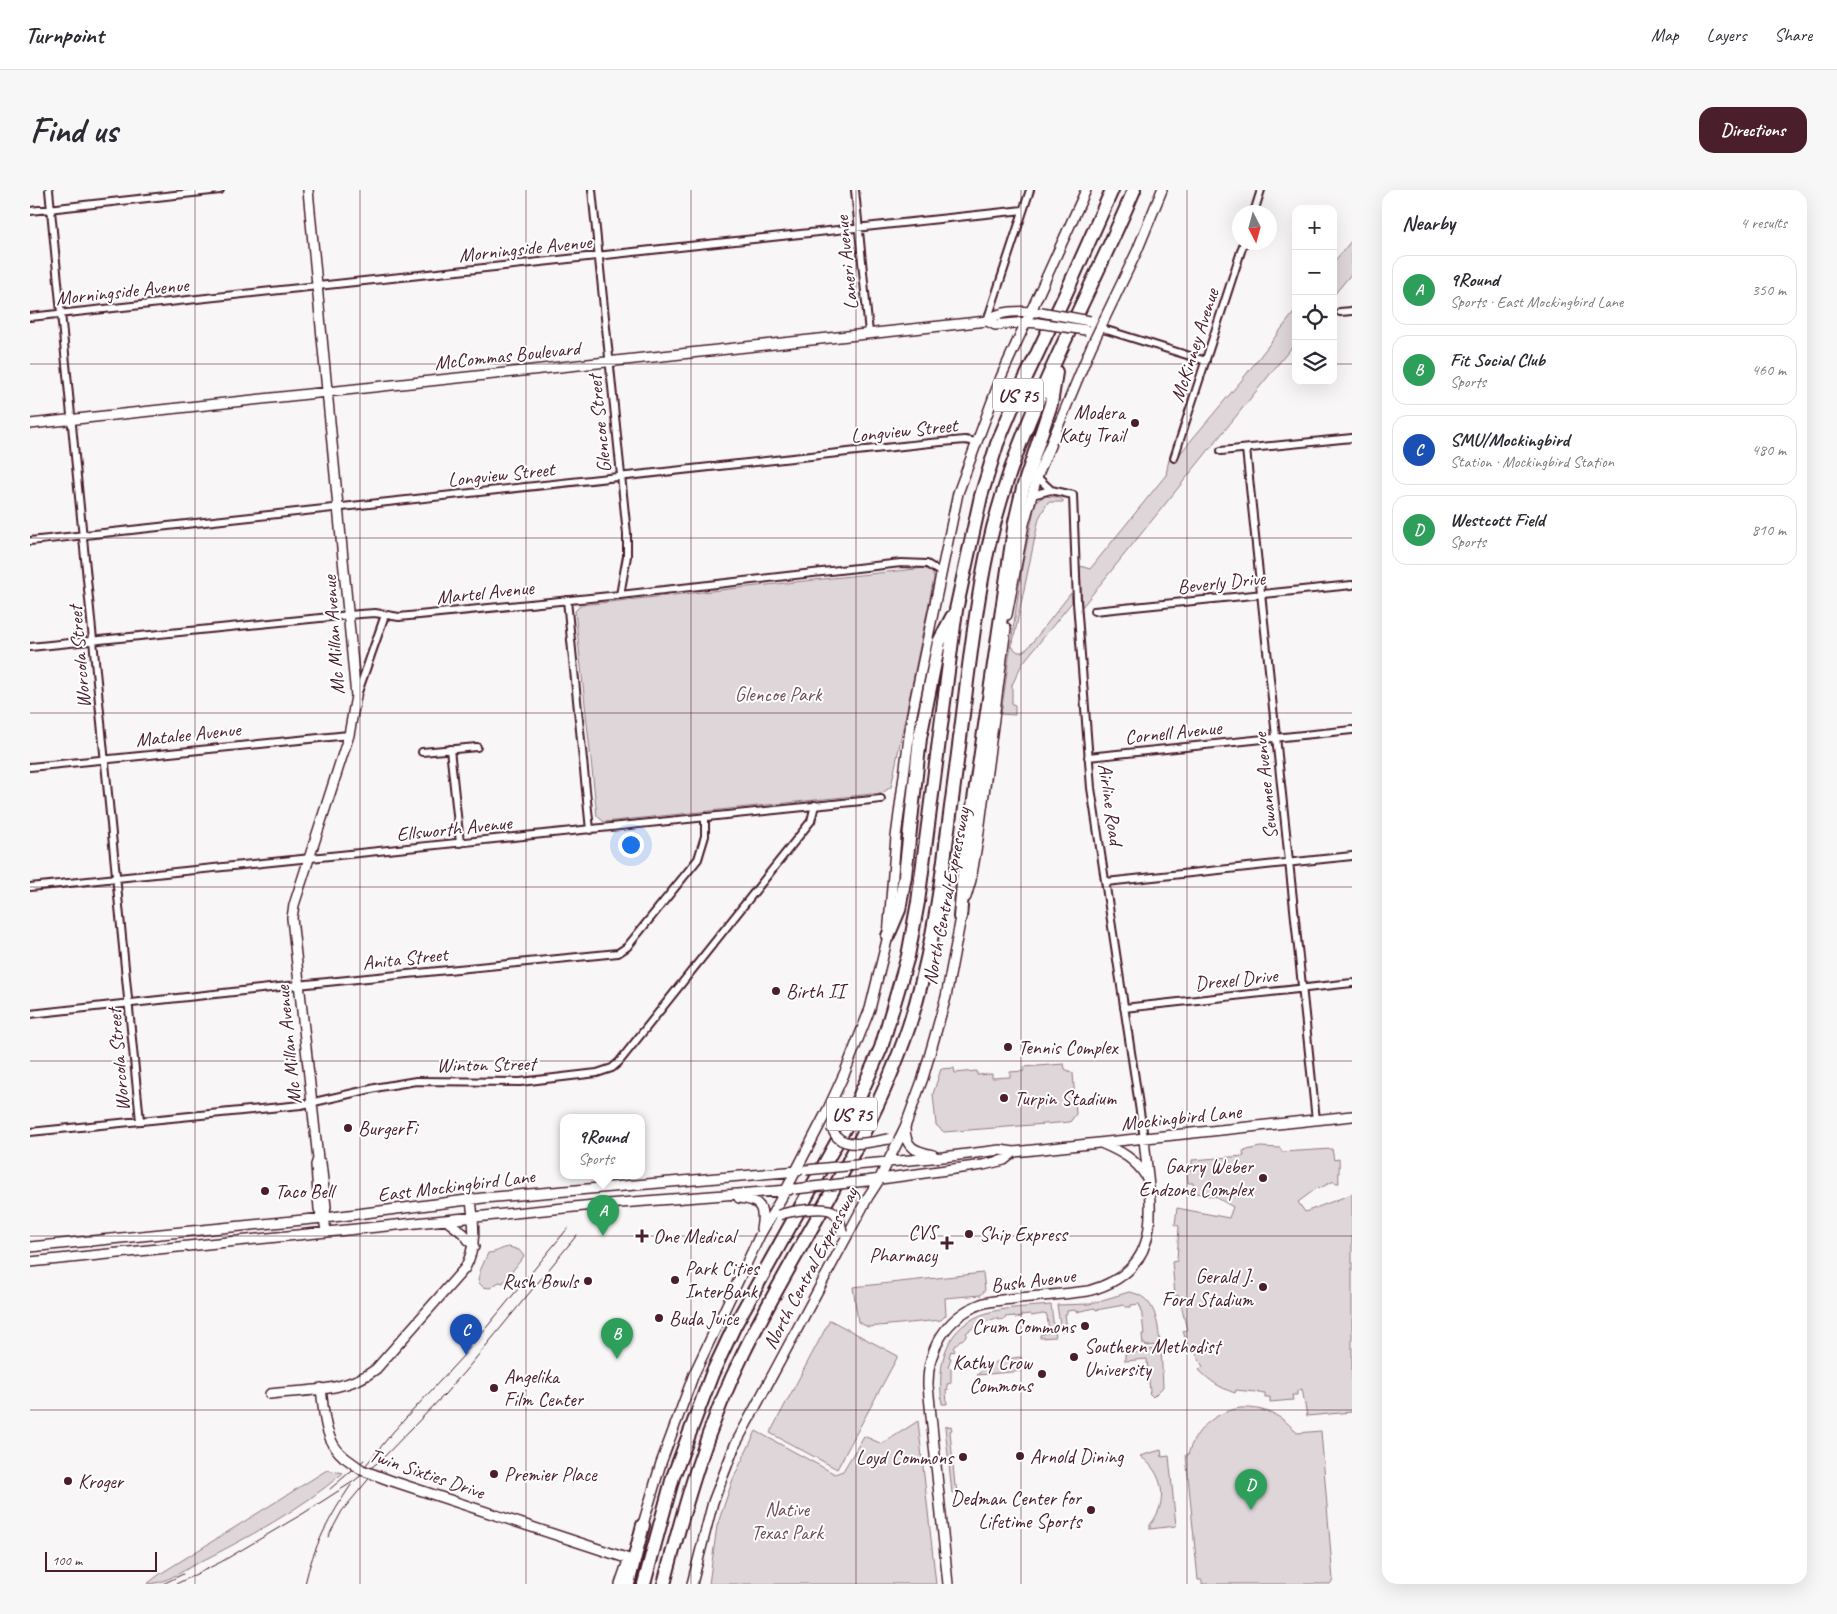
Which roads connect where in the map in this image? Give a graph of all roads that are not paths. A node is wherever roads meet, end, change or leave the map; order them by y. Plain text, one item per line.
1 (49, 190) edge
2 (220, 190) edge
3 (308, 190) edge
4 (592, 190) edge
5 (855, 190) edge
6 (1030, 190) edge
7 (1086, 190) edge
8 (1112, 190) edge
9 (1134, 190) edge
10 (1162, 190) edge
11 (1261, 190) edge
12 (1256, 205) edge
13 (51, 208) junction
14 (1023, 210) junction
15 (30, 211) edge
16 (859, 227) junction
17 (1241, 250) edge
18 (598, 257) junction
19 (317, 286) junction
20 (1352, 311) edge
21 (1036, 312) junction
22 (1340, 312) dead end
23 (61, 314) junction
24 (30, 317) edge
25 (987, 321) junction
26 (1026, 322) junction
27 (1100, 328) junction
28 (870, 334) junction
29 (1058, 358) junction
30 (1206, 361) junction
31 (609, 362) junction
32 (328, 391) junction
33 (71, 420) junction
34 (30, 424) edge
35 (1352, 438) edge
36 (976, 442) junction
37 (1246, 449) junction
38 (1221, 451) dead end
39 (1174, 458) dead end
40 (621, 476) junction
41 (1037, 477) junction
42 (1051, 490) junction
43 (1032, 495) junction
44 (340, 508) junction
45 (84, 535) junction
46 (30, 541) edge
47 (940, 572) junction
48 (1352, 585) edge
49 (1261, 594) junction
50 (620, 595) junction
51 (567, 600) junction
52 (956, 610) junction
53 (1094, 611) dead end
54 (350, 615) junction
55 (385, 615) junction
56 (94, 640) junction
57 (30, 647) edge
58 (356, 696) junction
59 (1352, 730) edge
60 (349, 735) junction
61 (1276, 738) junction
62 (477, 747) dead end
63 (450, 749) junction
64 (422, 752) dead end
65 (1088, 757) junction
66 (105, 759) junction
67 (30, 766) edge
68 (881, 799) dead end
69 (815, 806) junction
70 (705, 818) junction
71 (590, 830) junction
72 (460, 844) junction
73 (1352, 856) edge
74 (309, 859) junction
75 (1289, 862) junction
76 (117, 879) junction
77 (1106, 882) junction
78 (30, 888) edge
79 (960, 917) junction
80 (888, 936) junction
81 (1352, 983) edge
82 (299, 985) junction
83 (1302, 989) junction
84 (129, 1005) junction
85 (1124, 1008) junction
86 (30, 1014) edge
87 (311, 1102) junction
88 (828, 1109) junction
89 (1352, 1116) edge
90 (1316, 1120) junction
91 (140, 1121) junction
92 (905, 1128) junction
93 (30, 1132) edge
94 (1144, 1138) junction
95 (1100, 1143) junction
96 (1014, 1152) junction
97 (942, 1158) junction
98 (887, 1162) junction
99 (795, 1172) junction
100 (879, 1180) junction
101 (1148, 1182) junction
102 (652, 1183) junction
103 (791, 1190) junction
104 (540, 1193) junction
105 (719, 1196) junction
106 (471, 1200) junction
107 (654, 1200) junction
108 (409, 1208) junction
109 (542, 1210) junction
110 (775, 1217) junction
111 (324, 1218) junction
112 (474, 1218) junction
113 (446, 1220) junction
114 (411, 1224) junction
115 (206, 1229) junction
116 (326, 1231) junction
117 (760, 1235) junction
118 (110, 1239) junction
119 (208, 1244) junction
120 (30, 1247) edge
121 (474, 1247) junction
122 (842, 1249) junction
123 (112, 1254) junction
124 (30, 1262) edge
125 (321, 1388) junction
126 (270, 1394) dead end
127 (643, 1525) junction
128 (629, 1559) junction
129 (620, 1584) edge
130 (628, 1584) edge
131 (644, 1584) edge
132 (664, 1584) edge
133 (692, 1584) edge
134 (948, 1584) edge

1 - 13 street, Worcola Street
2 - 13 street
3 - 19 main road, Mc Millan Avenue
4 - 18 street, Glencoe Street
5 - 16 street, Laneri Avenue
6 - 14 street
7 - 21 main road
8 - 52 highway, North Central Expressway / US 75
9 - 29 highway, North Central Expressway / US 75
10 - 27 main road, North Central Expressway
11 - 12 street
13 - 15 street
13 - 23 street, Worcola Street
14 - 16 street, Morningside Avenue
14 - 25 street
16 - 18 street, Morningside Avenue
16 - 28 street, Laneri Avenue
17 - 30 street, McKinney Avenue
18 - 19 street, Morningside Avenue
18 - 31 street, Glencoe Street
19 - 23 street, Morningside Avenue
19 - 32 main road, Mc Millan Avenue
20 - 22 street
21 - 25 main road, McCommas Boulevard
21 - 26 main road
21 - 27 main road, McCommas Boulevard, bridge
23 - 24 street, Morningside Avenue
23 - 33 street, Worcola Street
25 - 26 main road, McCommas Boulevard
25 - 28 main road, McCommas Boulevard
26 - 27 main road, McCommas Boulevard, bridge
26 - 36 main road
27 - 30 street, McCommas Boulevard
27 - 41 main road, North Central Expressway
28 - 31 main road, McCommas Boulevard
29 - 79 highway
29 - 132 highway, North Central Expressway / US 75
30 - 39 street, McKinney Avenue
31 - 32 main road, McCommas Boulevard
31 - 40 street, Glencoe Street
32 - 33 main road, McCommas Boulevard
32 - 44 main road, Mc Millan Avenue
33 - 34 main road, McCommas Boulevard
33 - 45 street, Worcola Street
35 - 37 street
36 - 40 street, Longview Street
36 - 47 main road
37 - 38 street
37 - 49 street, Sewanee Avenue
40 - 44 street, Longview Street
40 - 50 street, Glencoe Street
41 - 42 street, Airline Road
41 - 43 main road, North Central Expressway
42 - 43 street
42 - 65 street, Airline Road
43 - 79 main road, North Central Expressway
44 - 45 street, Longview Street
44 - 54 main road, Mc Millan Avenue
45 - 46 street, Longview Street
45 - 56 street, Worcola Street
47 - 50 street, Martel Avenue
47 - 80 main road
48 - 49 street, Beverly Drive
49 - 53 street, Beverly Drive
49 - 61 street, Sewanee Avenue
50 - 51 street, Martel Avenue
51 - 55 street, Martel Avenue
51 - 71 street
52 - 80 highway
52 - 131 highway, North Central Expressway / US 75
54 - 55 street, Martel Avenue
54 - 56 street, Martel Avenue
54 - 58 main road, Mc Millan Avenue
55 - 58 street
56 - 57 street, Martel Avenue
56 - 66 street, Worcola Street
58 - 60 main road, Mc Millan Avenue
59 - 61 street, Cornell Avenue
60 - 66 street, Matalee Avenue
60 - 74 main road, Mc Millan Avenue
61 - 65 street, Cornell Avenue
61 - 75 street, Sewanee Avenue
62 - 63 street
63 - 64 street
63 - 72 street
65 - 77 street, Airline Road
66 - 67 street, Matalee Avenue
66 - 76 street, Worcola Street
68 - 69 street, Ellsworth Avenue
69 - 70 street, Ellsworth Avenue
69 - 87 street, Winton Street
70 - 71 street, Ellsworth Avenue
70 - 82 street, Anita Street
71 - 72 street, Ellsworth Avenue
72 - 74 street, Ellsworth Avenue
73 - 75 street
74 - 76 street, Ellsworth Avenue
74 - 82 main road, Mc Millan Avenue
75 - 77 street
75 - 83 street, Sewanee Avenue
76 - 78 street, Ellsworth Avenue
76 - 84 street, Worcola Street
77 - 85 street, Airline Road
79 - 92 main road, North Central Expressway
80 - 88 main road
81 - 83 street, Drexel Drive
82 - 84 street, Anita Street
82 - 87 main road, Mc Millan Avenue
83 - 85 street, Drexel Drive
83 - 90 street, Sewanee Avenue
84 - 86 street, Anita Street
84 - 91 street, Worcola Street
85 - 94 street, Airline Road
87 - 91 street, Winton Street
87 - 111 main road, Mc Millan Avenue
88 - 92 main road, bridge
88 - 99 main road
89 - 90 main road, Mockingbird Lane
90 - 94 main road, Mockingbird Lane
91 - 93 street, Winton Street
92 - 97 main road
92 - 98 main road, North Central Expressway
94 - 95 main road, Mockingbird Lane
94 - 101 main road, Bush Avenue
95 - 96 main road, Mockingbird Lane
95 - 101 main road
96 - 97 main road, Mockingbird Lane
96 - 100 main road, Mockingbird Lane
97 - 98 main road, Mockingbird Lane
98 - 99 main road, East Mockingbird Lane, bridge
98 - 100 main road, North Central Expressway
99 - 102 main road, East Mockingbird Lane
99 - 103 main road
100 - 103 main road, East Mockingbird Lane, bridge
100 - 122 main road, North Central Expressway
101 - 134 main road, Bush Avenue
102 - 104 main road, East Mockingbird Lane
102 - 107 main road
103 - 105 main road, East Mockingbird Lane
103 - 110 main road
104 - 106 main road, East Mockingbird Lane
104 - 109 main road
105 - 107 main road, East Mockingbird Lane
105 - 117 main road
106 - 108 main road, East Mockingbird Lane
106 - 112 main road
107 - 109 main road, East Mockingbird Lane
108 - 111 main road, East Mockingbird Lane
108 - 114 main road
109 - 112 main road, East Mockingbird Lane
110 - 117 main road
110 - 122 main road, bridge
111 - 115 main road, East Mockingbird Lane
111 - 116 main road, Mc Millan Avenue
112 - 113 main road, East Mockingbird Lane
112 - 121 main road
113 - 114 main road, East Mockingbird Lane
113 - 121 main road
114 - 116 main road, East Mockingbird Lane
115 - 118 main road, East Mockingbird Lane
115 - 119 main road
116 - 119 main road, East Mockingbird Lane
117 - 127 main road
118 - 120 main road, East Mockingbird Lane
118 - 123 main road
119 - 123 main road, East Mockingbird Lane
121 - 125 main road
122 - 133 main road, North Central Expressway
123 - 124 main road, East Mockingbird Lane
125 - 126 main road
125 - 128 main road, Twin Sixties Drive, bridge
127 - 128 main road
127 - 130 highway
128 - 129 main road

